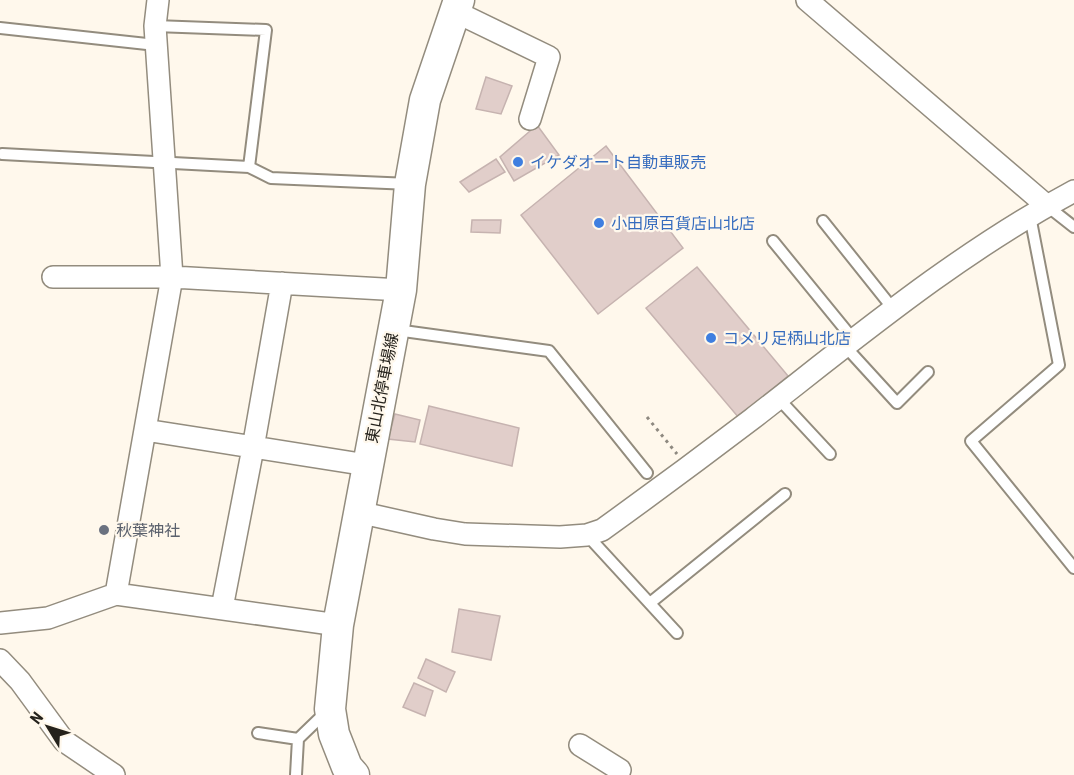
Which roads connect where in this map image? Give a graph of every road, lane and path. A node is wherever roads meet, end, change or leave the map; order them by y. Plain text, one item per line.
1 (158, 0) edge
2 (807, 0) edge
3 (456, 5) edge
4 (0, 28) edge
5 (155, 35) junction
6 (530, 119) dead end
7 (2, 154) dead end
8 (164, 163) junction
9 (249, 167) junction
10 (410, 184) junction
11 (1074, 191) edge
12 (1038, 211) junction
13 (823, 221) dead end
14 (1074, 227) edge
15 (773, 240) dead end
16 (52, 277) dead end
17 (172, 277) junction
18 (282, 283) junction
19 (401, 290) junction
20 (894, 310) junction
21 (393, 330) junction
22 (848, 342) junction
23 (928, 372) dead end
24 (778, 398) junction
25 (647, 417) dead end
26 (145, 430) junction
27 (253, 448) junction
28 (830, 454) dead end
29 (367, 465) junction
30 (688, 467) junction
31 (647, 473) dead end
32 (785, 494) dead end
33 (358, 512) junction
34 (587, 535) junction
35 (1074, 567) edge
36 (116, 594) junction
37 (650, 603) junction
38 (222, 608) junction
39 (0, 623) edge
40 (338, 625) junction
41 (677, 633) dead end
42 (0, 660) edge
43 (330, 708) junction
44 (258, 733) dead end
45 (298, 740) junction
46 (580, 745) dead end
47 (114, 775) edge
48 (296, 775) edge
49 (354, 775) edge
50 (617, 775) edge

1 - 5 street
2 - 12 street
3 - 6 street
3 - 10 main road, 東山北停車場線
4 - 5 lane
5 - 8 street
5 - 9 lane
7 - 8 lane
8 - 9 lane
8 - 17 street
9 - 10 lane
10 - 19 main road, 東山北停車場線
11 - 12 street
12 - 14 lane
12 - 20 street
12 - 35 lane
13 - 20 lane
15 - 22 lane
16 - 17 street
17 - 18 street
17 - 26 street
18 - 19 street
18 - 27 street
19 - 21 main road, 東山北停車場線
20 - 22 street
21 - 29 main road, 東山北停車場線
21 - 31 lane
22 - 23 lane
22 - 24 street
24 - 28 lane
24 - 30 street
25 - 30 path
26 - 27 street
26 - 36 street
27 - 29 street
27 - 38 street
29 - 33 main road, 東山北停車場線
30 - 34 street
32 - 37 lane
33 - 34 street
33 - 40 main road, 東山北停車場線
34 - 37 lane
36 - 38 street
36 - 39 street
37 - 41 lane
38 - 40 street
40 - 43 main road, 東山北停車場線
42 - 47 street
43 - 45 lane
43 - 49 main road, 東山北停車場線
44 - 45 lane
45 - 48 lane
46 - 50 street

